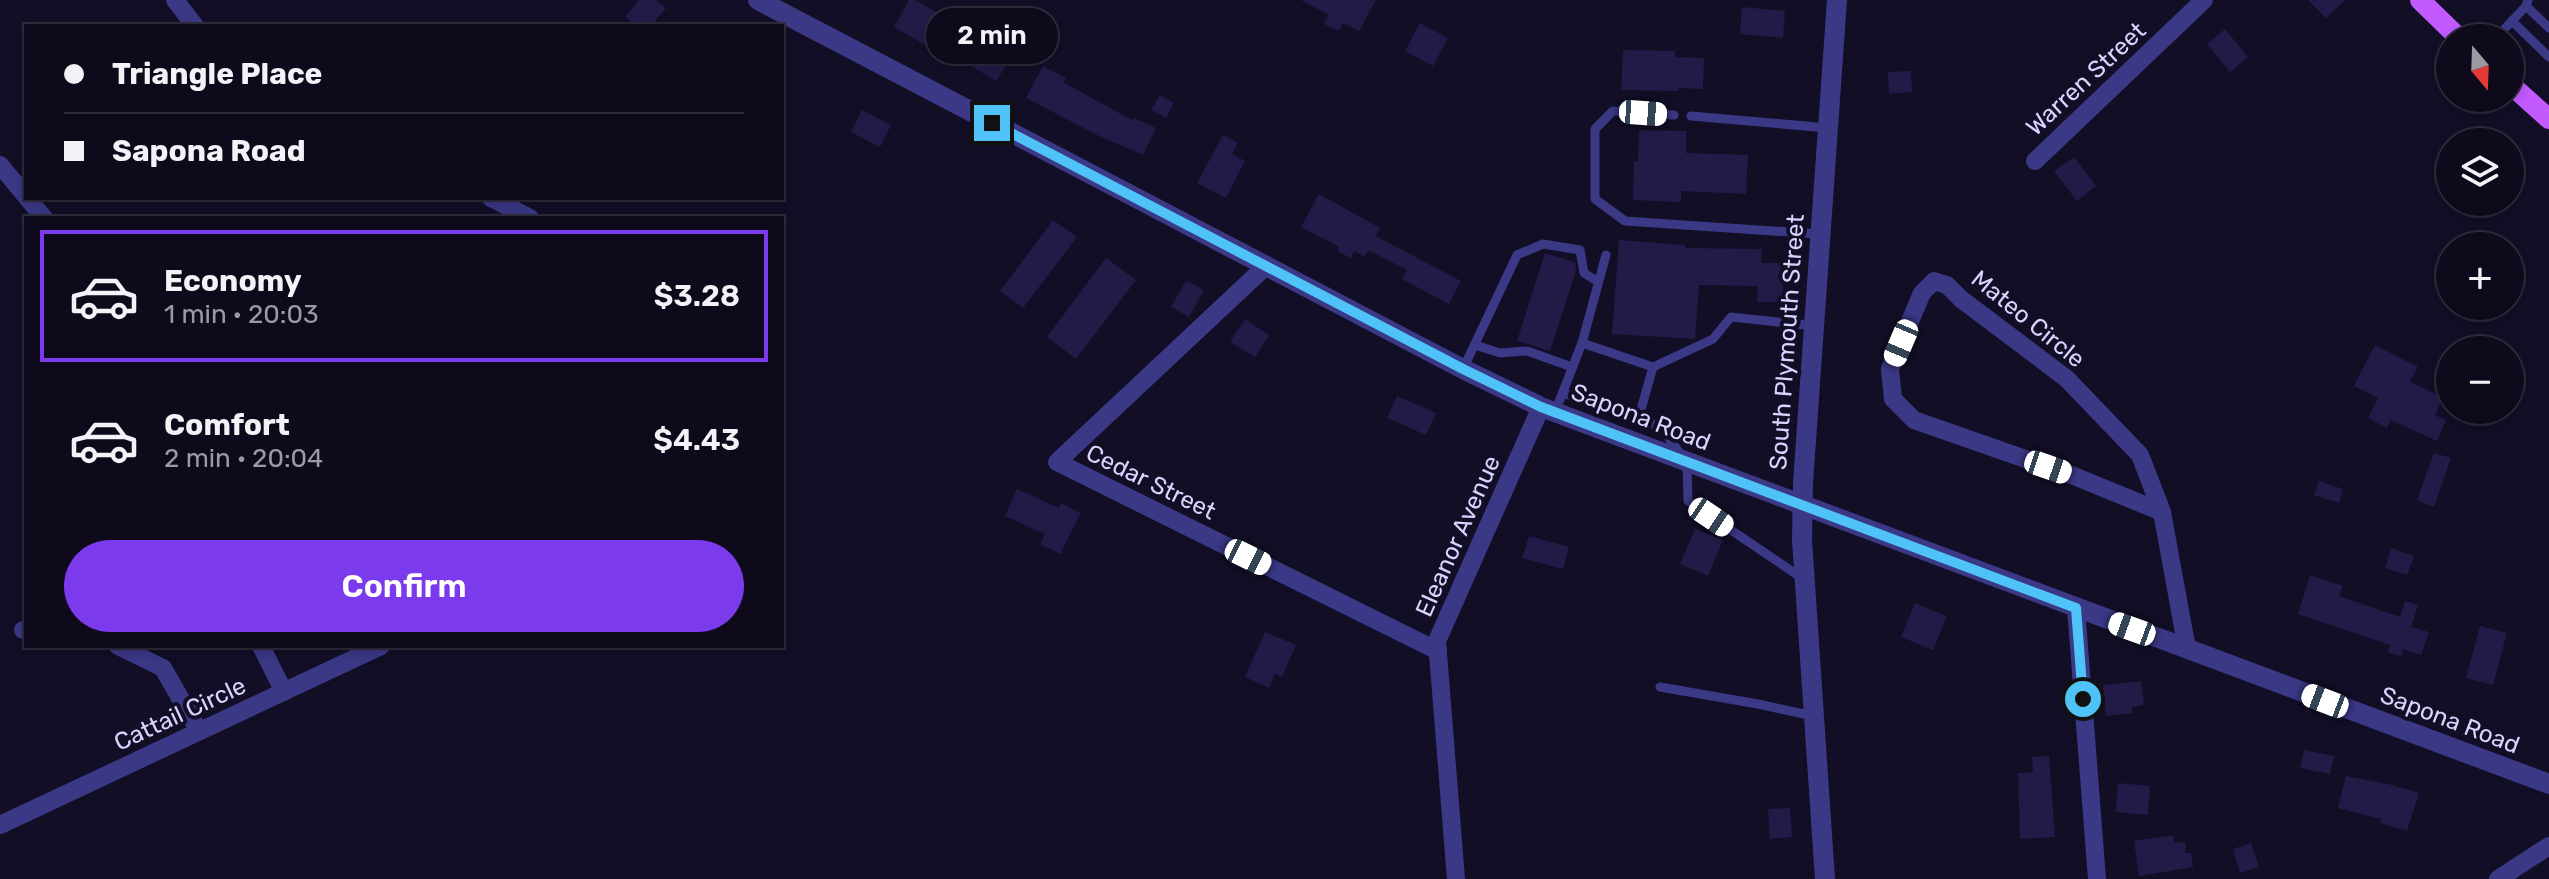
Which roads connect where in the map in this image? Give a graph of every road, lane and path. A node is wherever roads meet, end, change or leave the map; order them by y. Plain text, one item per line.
1 (175, 0) edge
2 (758, 0) edge
3 (1837, 0) edge
4 (2204, 0) edge
5 (2420, 0) edge
6 (2527, 3) edge
7 (2512, 21) junction
8 (193, 24) edge
9 (2445, 24) edge
10 (2509, 24) edge
11 (2549, 28) edge
12 (2549, 57) edge
13 (2524, 97) edge
14 (1674, 115) dead end
15 (1691, 116) dead end
16 (2549, 119) edge
17 (1828, 128) junction
18 (2035, 161) dead end
19 (0, 165) edge
20 (24, 194) edge
21 (29, 200) edge
22 (495, 200) edge
23 (42, 216) edge
24 (526, 216) edge
25 (1820, 234) junction
26 (1606, 255) dead end
27 (1266, 266) junction
28 (1597, 281) junction
29 (1814, 326) junction
30 (1582, 343) junction
31 (1475, 345) junction
32 (1572, 367) junction
33 (1653, 367) junction
34 (1463, 369) junction
35 (1553, 404) junction
36 (1638, 420) junction
37 (1687, 463) junction
38 (1802, 506) junction
39 (2162, 512) junction
40 (1804, 580) junction
41 (2076, 608) junction
42 (122, 648) edge
43 (262, 648) edge
44 (377, 648) edge
45 (2187, 649) junction
46 (1438, 651) junction
47 (1660, 687) dead end
48 (284, 692) junction
49 (1813, 716) junction
50 (199, 731) junction
51 (2549, 784) edge
52 (0, 825) edge
53 (2549, 846) edge
54 (1456, 879) edge
55 (1825, 879) edge
56 (2097, 879) edge
57 (2498, 879) edge

1 - 8 street
2 - 27 street, Sapona Road
3 - 17 street, South Plymouth Street
4 - 18 street, Warren Street
5 - 9 main road
6 - 7 lane
6 - 11 lane
7 - 10 lane
7 - 12 lane
13 - 16 main road
14 - 25 lane
15 - 17 lane
17 - 25 street, South Plymouth Street
19 - 20 street
21 - 23 street
22 - 24 street
25 - 29 street, South Plymouth Street
26 - 28 lane
27 - 34 street, Sapona Road
27 - 46 street, Cedar Street
28 - 30 lane
28 - 31 lane
29 - 33 lane
29 - 38 street, South Plymouth Street
30 - 32 lane
30 - 33 lane
31 - 32 lane
31 - 34 lane
32 - 35 lane
33 - 36 lane
34 - 35 street, Sapona Road
35 - 36 lane
35 - 37 street, Sapona Road
35 - 46 street, Eleanor Avenue
36 - 37 lane
37 - 38 street, Sapona Road
37 - 40 lane
38 - 40 street, South Plymouth Street
38 - 41 street, Sapona Road
39 - 39 street, Mateo Circle
39 - 45 street, Mateo Circle
40 - 49 street, South Plymouth Street
41 - 45 street, Sapona Road
41 - 56 street
42 - 50 street
43 - 48 street
44 - 48 street, Cattail Circle
45 - 51 street, Sapona Road
46 - 54 street, Eleanor Avenue
47 - 49 lane
48 - 50 street, Cattail Circle
49 - 55 street, South Plymouth Street
50 - 52 street, Cattail Circle
53 - 57 street

